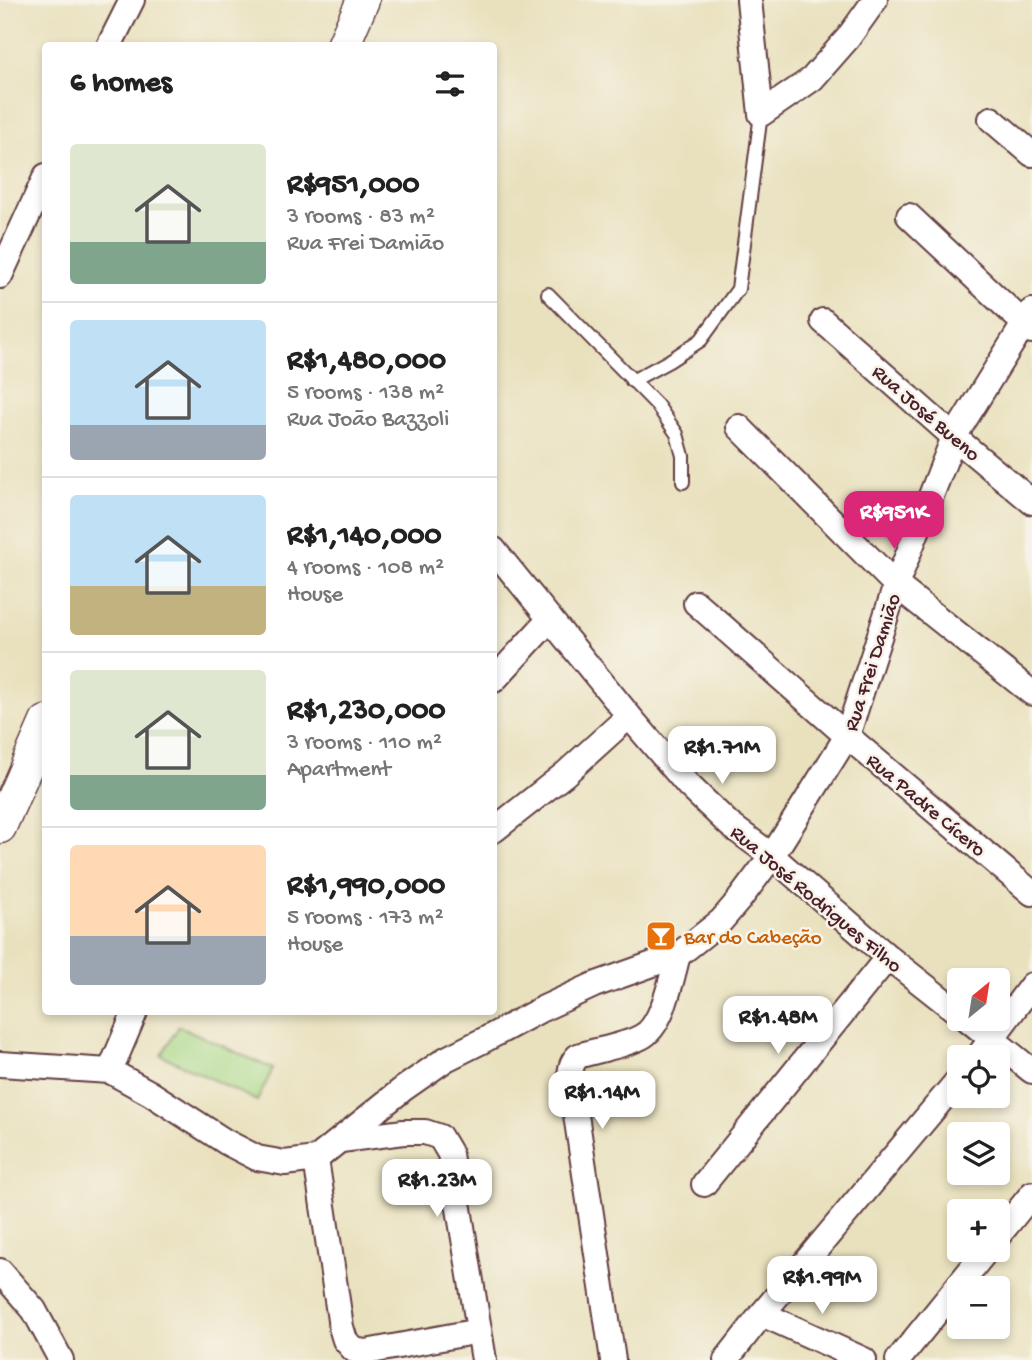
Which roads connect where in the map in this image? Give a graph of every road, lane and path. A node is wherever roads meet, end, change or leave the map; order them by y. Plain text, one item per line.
1 (132, 0) edge
2 (363, 0) edge
3 (749, 0) edge
4 (876, 0) edge
5 (111, 42) edge
6 (345, 42) edge
7 (761, 114) junction
8 (991, 119) dead end
9 (1032, 154) edge
10 (42, 185) edge
11 (909, 216) dead end
12 (0, 276) edge
13 (548, 294) dead end
14 (823, 321) dead end
15 (1029, 322) edge
16 (632, 381) junction
17 (739, 427) dead end
18 (954, 437) junction
19 (684, 482) dead end
20 (1032, 502) edge
21 (497, 554) edge
22 (896, 585) junction
23 (696, 603) dead end
24 (550, 619) junction
25 (497, 677) edge
26 (1032, 693) edge
27 (629, 716) junction
28 (42, 732) edge
29 (848, 736) junction
30 (0, 827) edge
31 (497, 828) edge
32 (772, 856) junction
33 (1032, 893) edge
34 (678, 955) junction
35 (888, 957) junction
36 (1032, 985) edge
37 (947, 1004) edge
38 (134, 1015) edge
39 (987, 1045) edge
40 (1010, 1060) edge
41 (0, 1064) edge
42 (110, 1071) junction
43 (1032, 1071) edge
44 (947, 1093) edge
45 (340, 1140) junction
46 (316, 1159) junction
47 (704, 1184) dead end
48 (1032, 1194) edge
49 (1010, 1222) edge
50 (977, 1262) edge
51 (0, 1271) edge
52 (762, 1314) junction
53 (479, 1331) junction
54 (61, 1360) edge
55 (484, 1360) edge
56 (613, 1360) edge
57 (726, 1360) edge
58 (864, 1360) edge
59 (898, 1360) edge

1 - 5 street
2 - 6 street
3 - 7 street
4 - 7 street
7 - 16 lane
8 - 9 street
10 - 12 street
11 - 15 street
13 - 16 lane
14 - 18 street, Rua José Bueno
15 - 18 street, Rua Frei Damião
16 - 19 lane
17 - 22 street
18 - 20 street, Rua José Bueno
18 - 22 street, Rua Frei Damião
21 - 24 street, Rua José Rodrigues Filho
22 - 26 street
22 - 29 street, Rua Frei Damião
23 - 29 street, Rua Padre Cícero
24 - 25 street
24 - 27 street, Rua José Rodrigues Filho
27 - 31 street
27 - 32 street, Rua José Rodrigues Filho
28 - 30 street
29 - 32 street, Rua Frei Damião
29 - 33 street, Rua Padre Cícero
32 - 34 street, Rua Frei Damião
32 - 35 street, Rua José Rodrigues Filho
34 - 45 street, Rua Frei Damião
34 - 56 street
35 - 37 street, Rua José Rodrigues Filho
35 - 47 street
36 - 39 street
38 - 42 street
40 - 43 street
41 - 42 street
42 - 46 street
44 - 52 street
45 - 46 street, Rua Frei Damião
45 - 53 street
46 - 53 street
48 - 49 street
50 - 59 street
51 - 54 street
52 - 57 street
52 - 58 street
53 - 55 street

